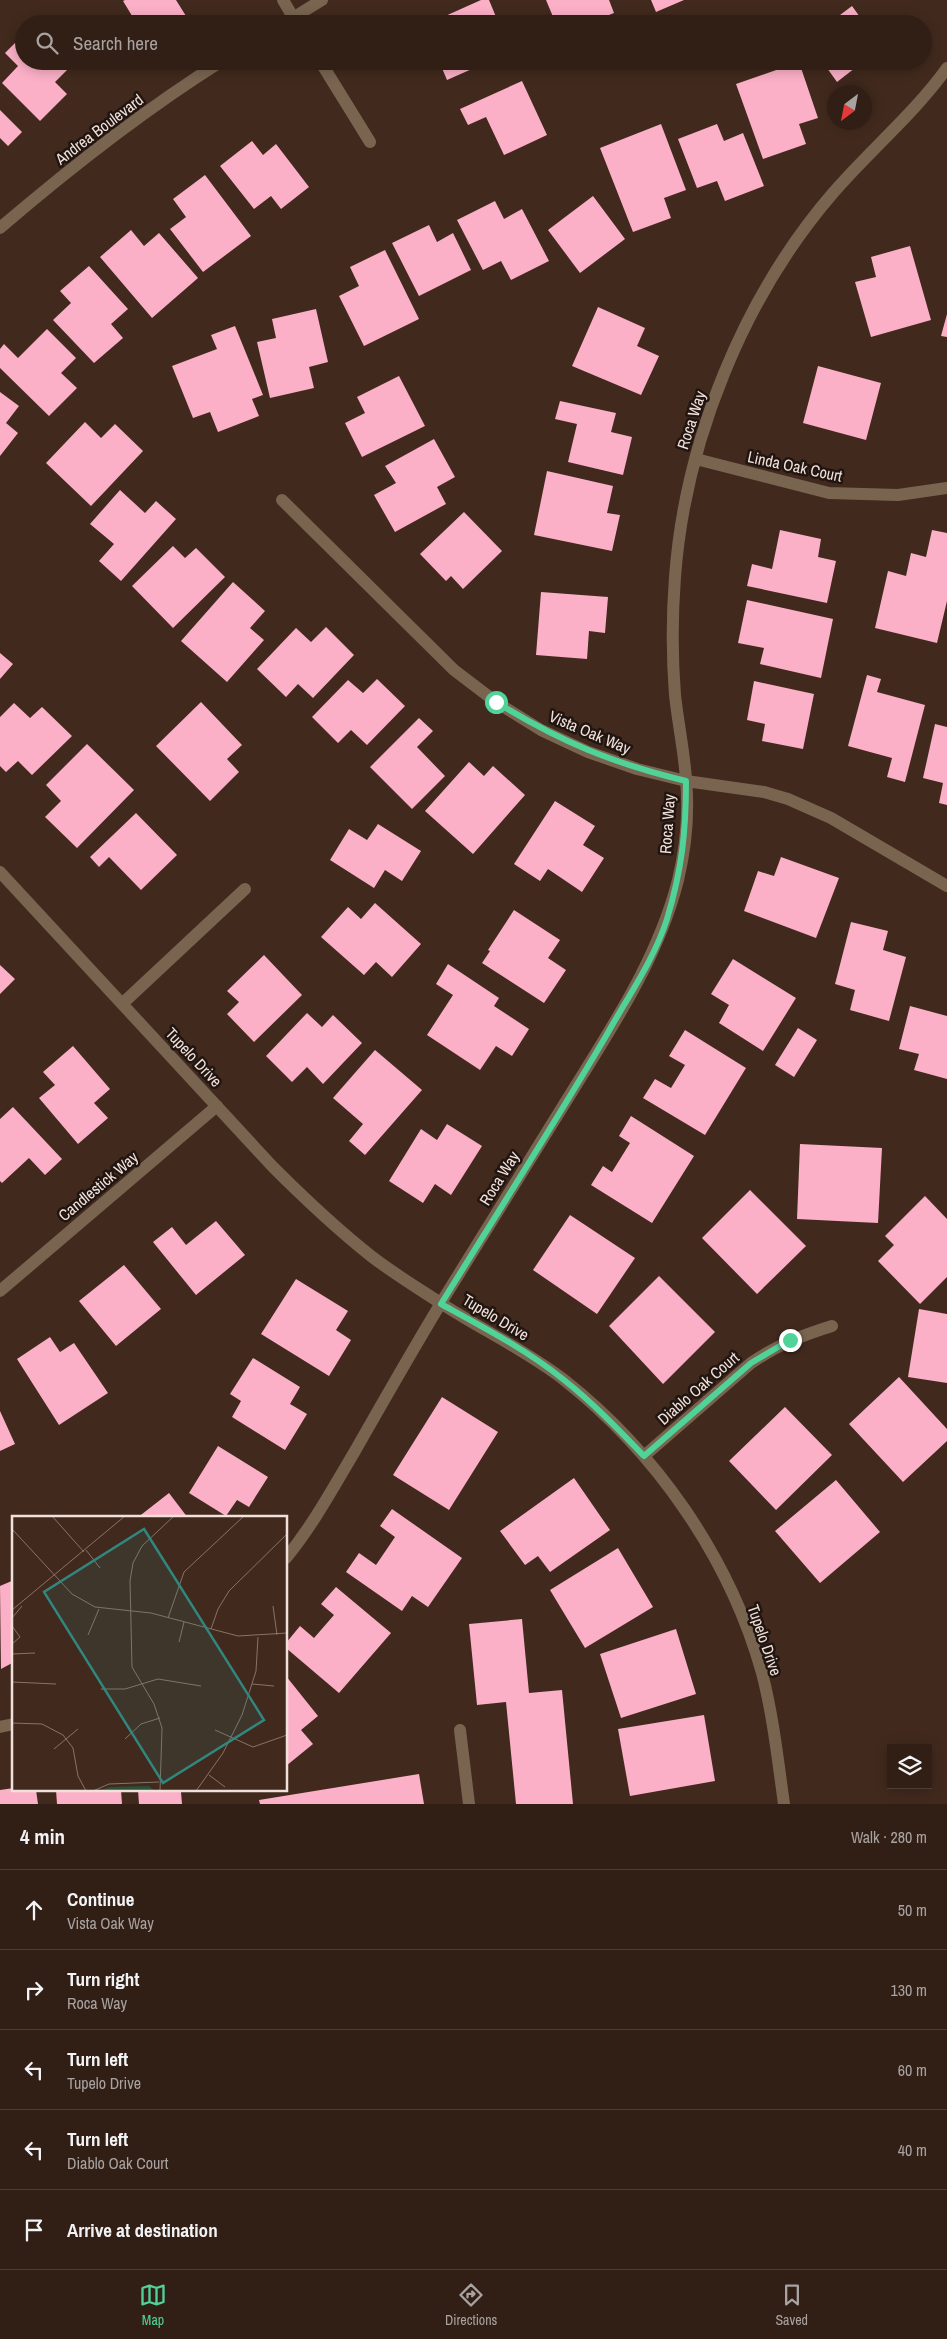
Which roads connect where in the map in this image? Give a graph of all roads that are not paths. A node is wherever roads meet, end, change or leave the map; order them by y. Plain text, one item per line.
1 (282, 0) edge
2 (322, 0) edge
3 (288, 15) edge
4 (301, 15) edge
5 (947, 68) edge
6 (209, 70) edge
7 (326, 70) edge
8 (370, 142) dead end
9 (0, 228) edge
10 (696, 460) junction
11 (947, 488) edge
12 (282, 500) dead end
13 (686, 781) junction
14 (0, 872) edge
15 (947, 886) edge
16 (245, 890) dead end
17 (122, 1004) junction
18 (217, 1106) junction
19 (0, 1291) edge
20 (441, 1304) junction
21 (832, 1326) dead end
22 (644, 1456) junction
23 (288, 1555) edge
24 (460, 1730) dead end
25 (469, 1804) edge
26 (784, 1804) edge

1 - 3 street
2 - 4 street
5 - 10 street, Roca Way
6 - 9 street, Andrea Boulevard
7 - 8 street
10 - 11 street, Linda Oak Court
10 - 13 street, Roca Way
12 - 13 street, Vista Oak Way
13 - 15 street, Vista Oak Way
13 - 20 street, Roca Way
14 - 17 street, Tupelo Drive
16 - 17 street
17 - 18 street, Tupelo Drive
18 - 19 street, Candlestick Way
18 - 20 street, Tupelo Drive
20 - 22 street, Tupelo Drive
20 - 23 street, Roca Way
21 - 22 street, Diablo Oak Court
22 - 26 street, Tupelo Drive
24 - 25 street

